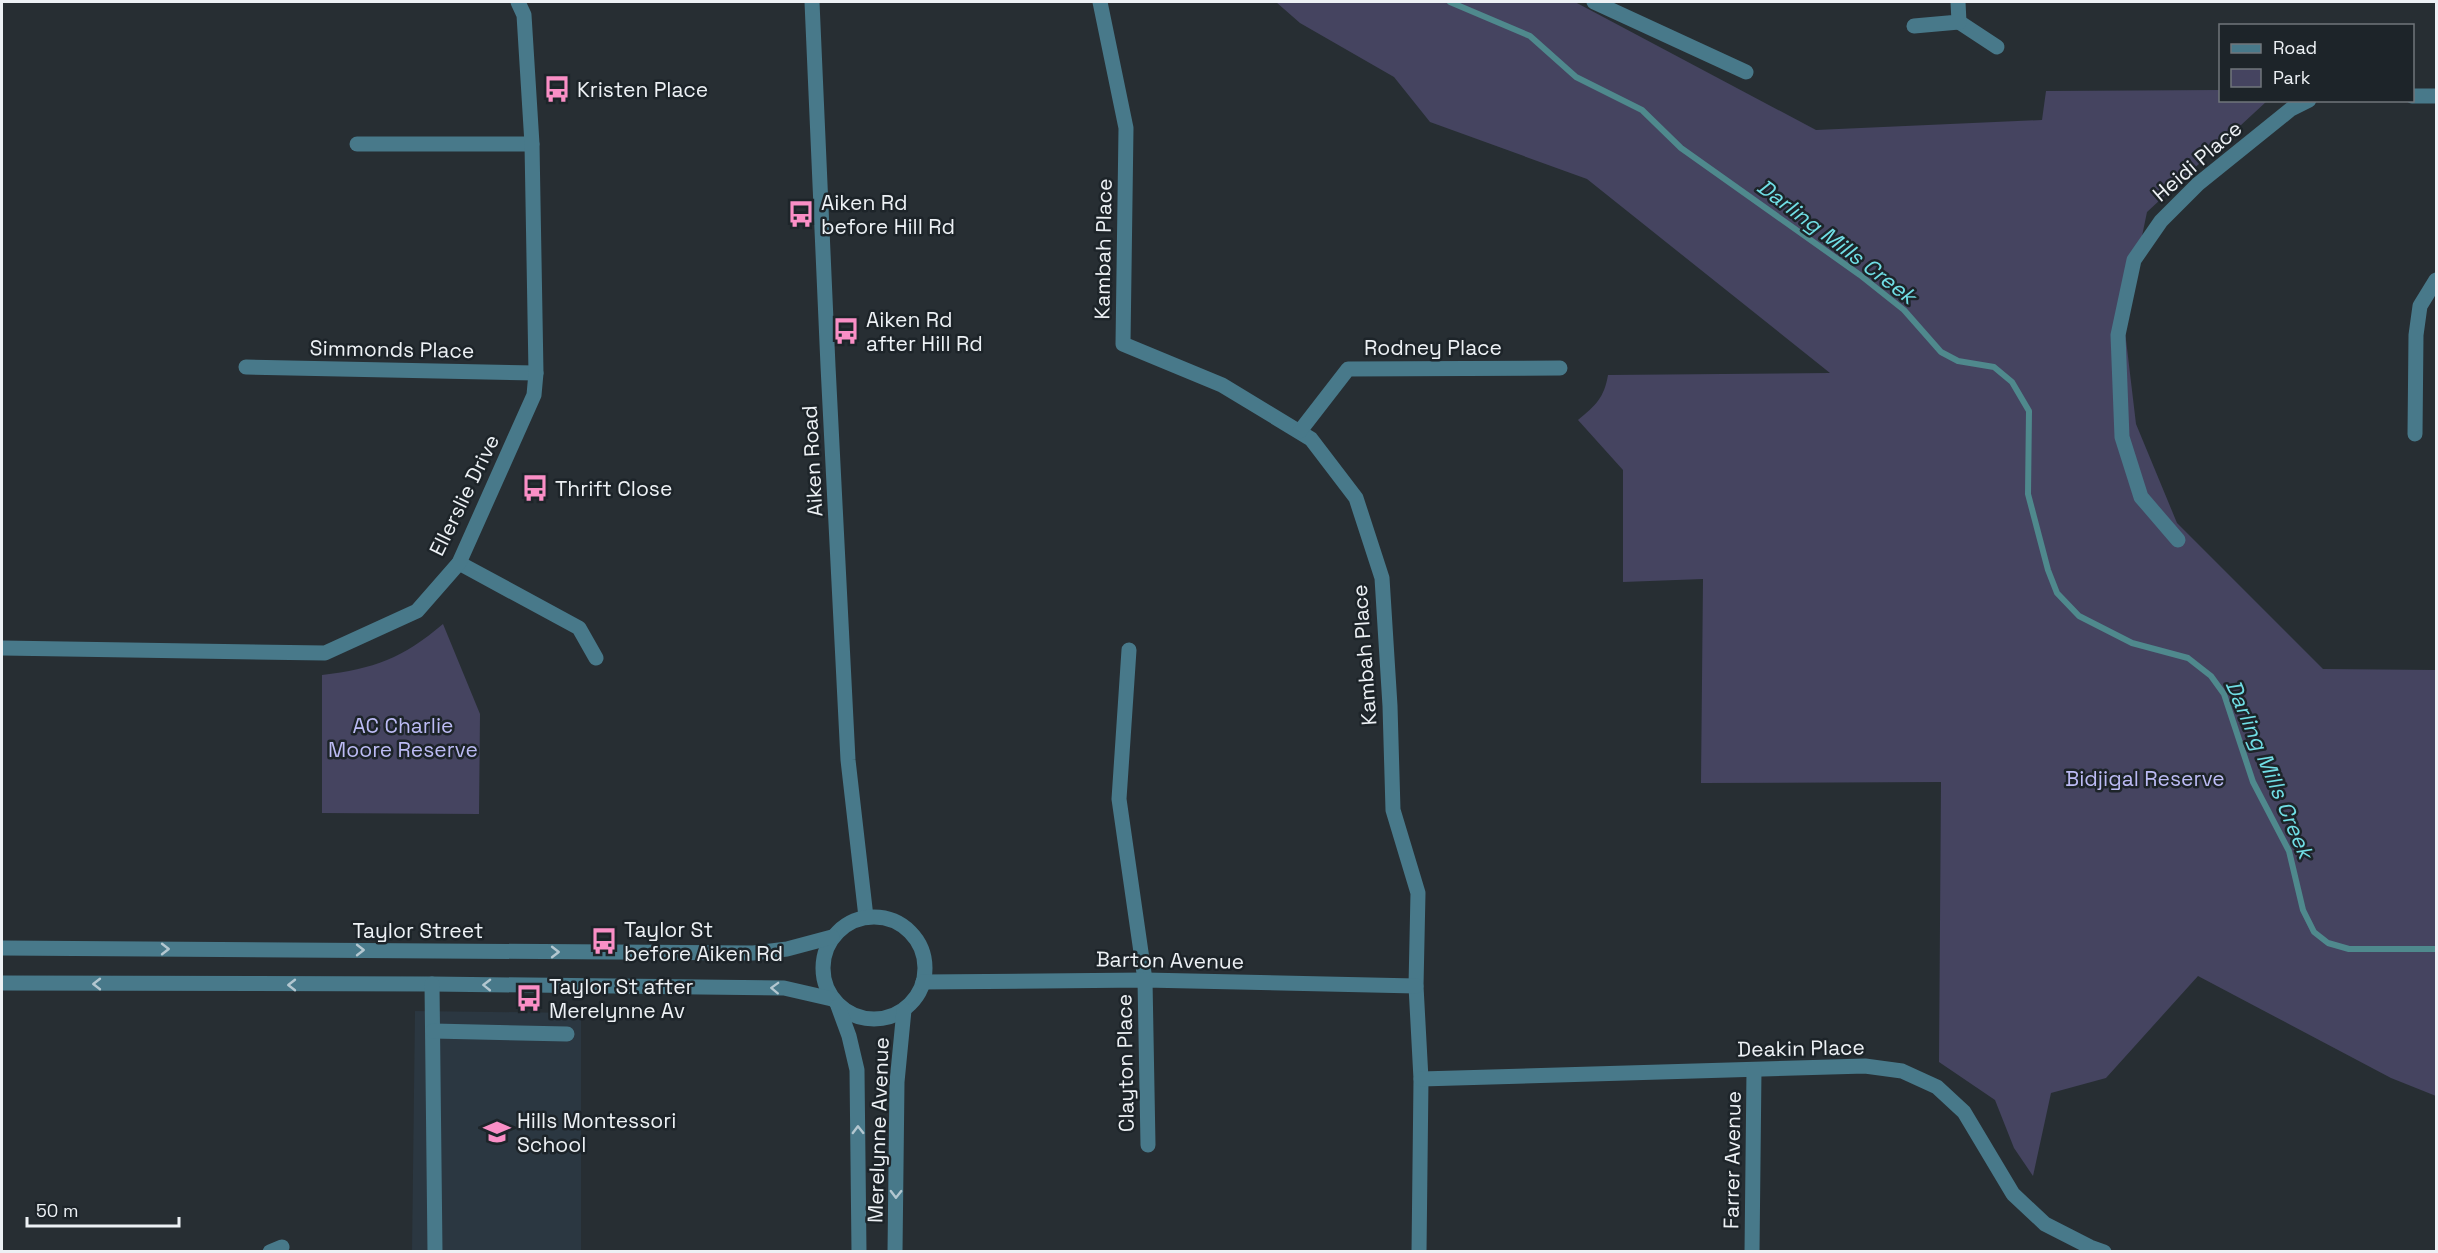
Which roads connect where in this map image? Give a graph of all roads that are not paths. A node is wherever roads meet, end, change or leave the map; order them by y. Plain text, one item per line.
1 (518, 2) edge
2 (812, 2) edge
3 (1101, 2) edge
4 (1958, 2) edge
5 (1599, 3) edge
6 (1959, 22) junction
7 (1914, 26) dead end
8 (1997, 47) dead end
9 (1746, 72) dead end
10 (2414, 96) edge
11 (2436, 96) edge
12 (2305, 102) edge
13 (357, 144) dead end
14 (532, 144) junction
15 (2436, 280) edge
16 (246, 367) dead end
17 (1560, 368) dead end
18 (536, 373) junction
19 (1300, 431) junction
20 (2415, 434) dead end
21 (2178, 540) dead end
22 (459, 563) junction
23 (2, 648) edge
24 (1129, 650) dead end
25 (596, 658) dead end
26 (866, 917) junction
27 (832, 937) junction
28 (2, 948) edge
29 (1145, 980) junction
30 (923, 982) junction
31 (2, 983) edge
32 (432, 984) junction
33 (1416, 986) junction
34 (835, 1002) junction
35 (904, 1010) junction
36 (433, 1031) junction
37 (567, 1034) dead end
38 (1754, 1070) junction
39 (1421, 1079) junction
40 (1148, 1145) dead end
41 (2094, 1250) edge
42 (435, 1251) edge
43 (859, 1251) edge
44 (895, 1251) edge
45 (1419, 1251) edge
46 (1752, 1251) edge

1 - 14 street, Ellerslie Drive
2 - 26 street, Aiken Road
3 - 19 street, Kambah Place
4 - 6 street
5 - 9 street
6 - 7 street
6 - 8 street
10 - 11 street
12 - 21 street, Heidi Place
13 - 14 street
14 - 18 street, Ellerslie Drive
15 - 20 street
16 - 18 street, Simmonds Place
17 - 19 street, Rodney Place
18 - 22 street, Ellerslie Drive
19 - 33 street, Kambah Place
22 - 23 street, Ellerslie Drive
22 - 25 street
24 - 29 street, Clayton Place
26 - 27 street
26 - 30 street
28 -> 27 street, Taylor Street
27 - 34 street
29 - 30 street, Barton Avenue
29 - 33 street, Barton Avenue
29 - 40 street, Clayton Place
30 - 35 street
32 -> 31 street
34 -> 32 street
32 - 36 street
33 - 39 street, Kambah Place
34 - 35 street
43 -> 34 street, Merelynne Avenue
35 -> 44 street, Merelynne Avenue
36 - 37 street
36 - 42 street
38 - 39 street, Deakin Place
38 - 41 street, Deakin Place
38 - 46 street, Farrer Avenue
39 - 45 street, Kambah Place

